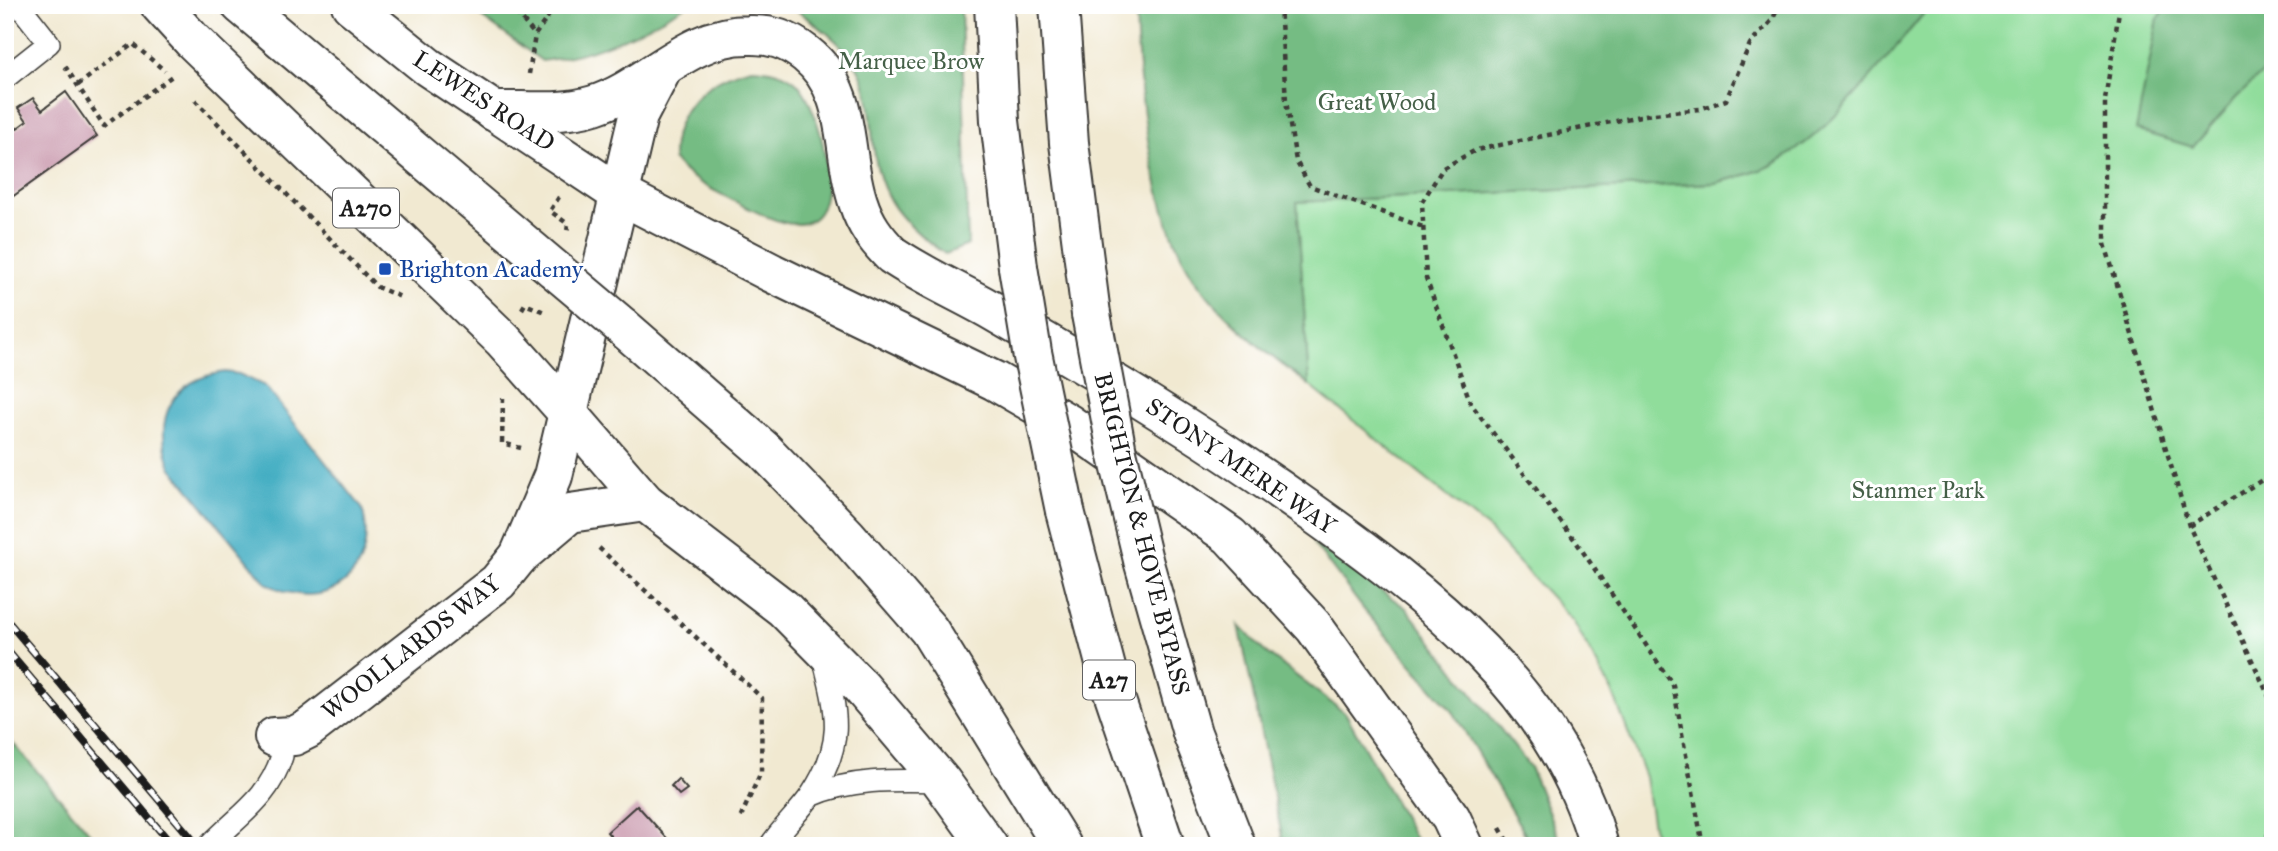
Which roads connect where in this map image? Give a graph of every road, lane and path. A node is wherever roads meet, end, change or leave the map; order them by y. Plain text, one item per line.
1 (19, 5) edge
2 (160, 5) edge
3 (241, 5) edge
4 (351, 5) edge
5 (510, 5) edge
6 (556, 5) edge
7 (995, 5) edge
8 (1059, 5) edge
9 (1280, 5) edge
10 (1779, 5) edge
11 (2120, 5) edge
12 (535, 35) junction
13 (49, 43) junction
14 (664, 66) junction
15 (172, 76) junction
16 (5, 78) edge
17 (78, 85) junction
18 (527, 85) dead end
19 (182, 86) dead end
20 (192, 96) dead end
21 (493, 111) junction
22 (620, 194) junction
23 (1423, 227) junction
24 (415, 303) dead end
25 (503, 394) dead end
26 (569, 414) junction
27 (558, 456) junction
28 (2273, 472) edge
29 (645, 502) junction
30 (570, 513) junction
31 (2189, 526) junction
32 (519, 556) junction
33 (820, 644) junction
34 (2273, 705) edge
35 (274, 737) joint
36 (941, 781) junction
37 (811, 796) junction
38 (2273, 819) edge
39 (739, 821) dead end
40 (209, 846) edge
41 (770, 846) edge
42 (988, 846) edge
43 (1062, 846) edge
44 (1165, 846) edge
45 (1236, 846) edge
46 (1464, 846) edge
47 (1599, 846) edge
48 (1703, 846) edge
49 (2264, 846) edge

1 - 13 lane
2 - 26 main road, A270
3 - 43 main road, bridge
4 - 21 main road, LEWES ROAD
5 - 12 path
6 - 12 path
7 - 44 main road, A27, bridge
8 - 45 main road, BRIGHTON & HOVE BYPASS / A27, bridge
9 - 23 path
10 - 23 path
11 - 31 path
12 - 18 path
13 - 16 lane
13 - 17 path
14 - 21 main road, STONY MERE WAY
14 - 22 main road
14 - 47 main road, STONY MERE WAY
15 - 17 path
15 - 17 path
15 - 19 path
20 - 24 path
21 - 22 main road, LEWES ROAD
22 - 26 main road, WOOLLARDS WAY
22 - 46 main road, LEWES ROAD
23 - 48 path
25 - 27 path
26 - 27 main road, WOOLLARDS WAY
26 - 29 main road
27 - 32 main road, WOOLLARDS WAY
28 - 31 path
29 - 30 main road
29 - 33 main road
30 - 32 main road
30 - 39 path
31 - 34 path
32 - 35 main road, WOOLLARDS WAY
33 - 36 main road
33 - 37 lane
35 - 40 lane
36 - 37 lane
36 - 42 main road
37 - 41 lane
38 - 49 path

